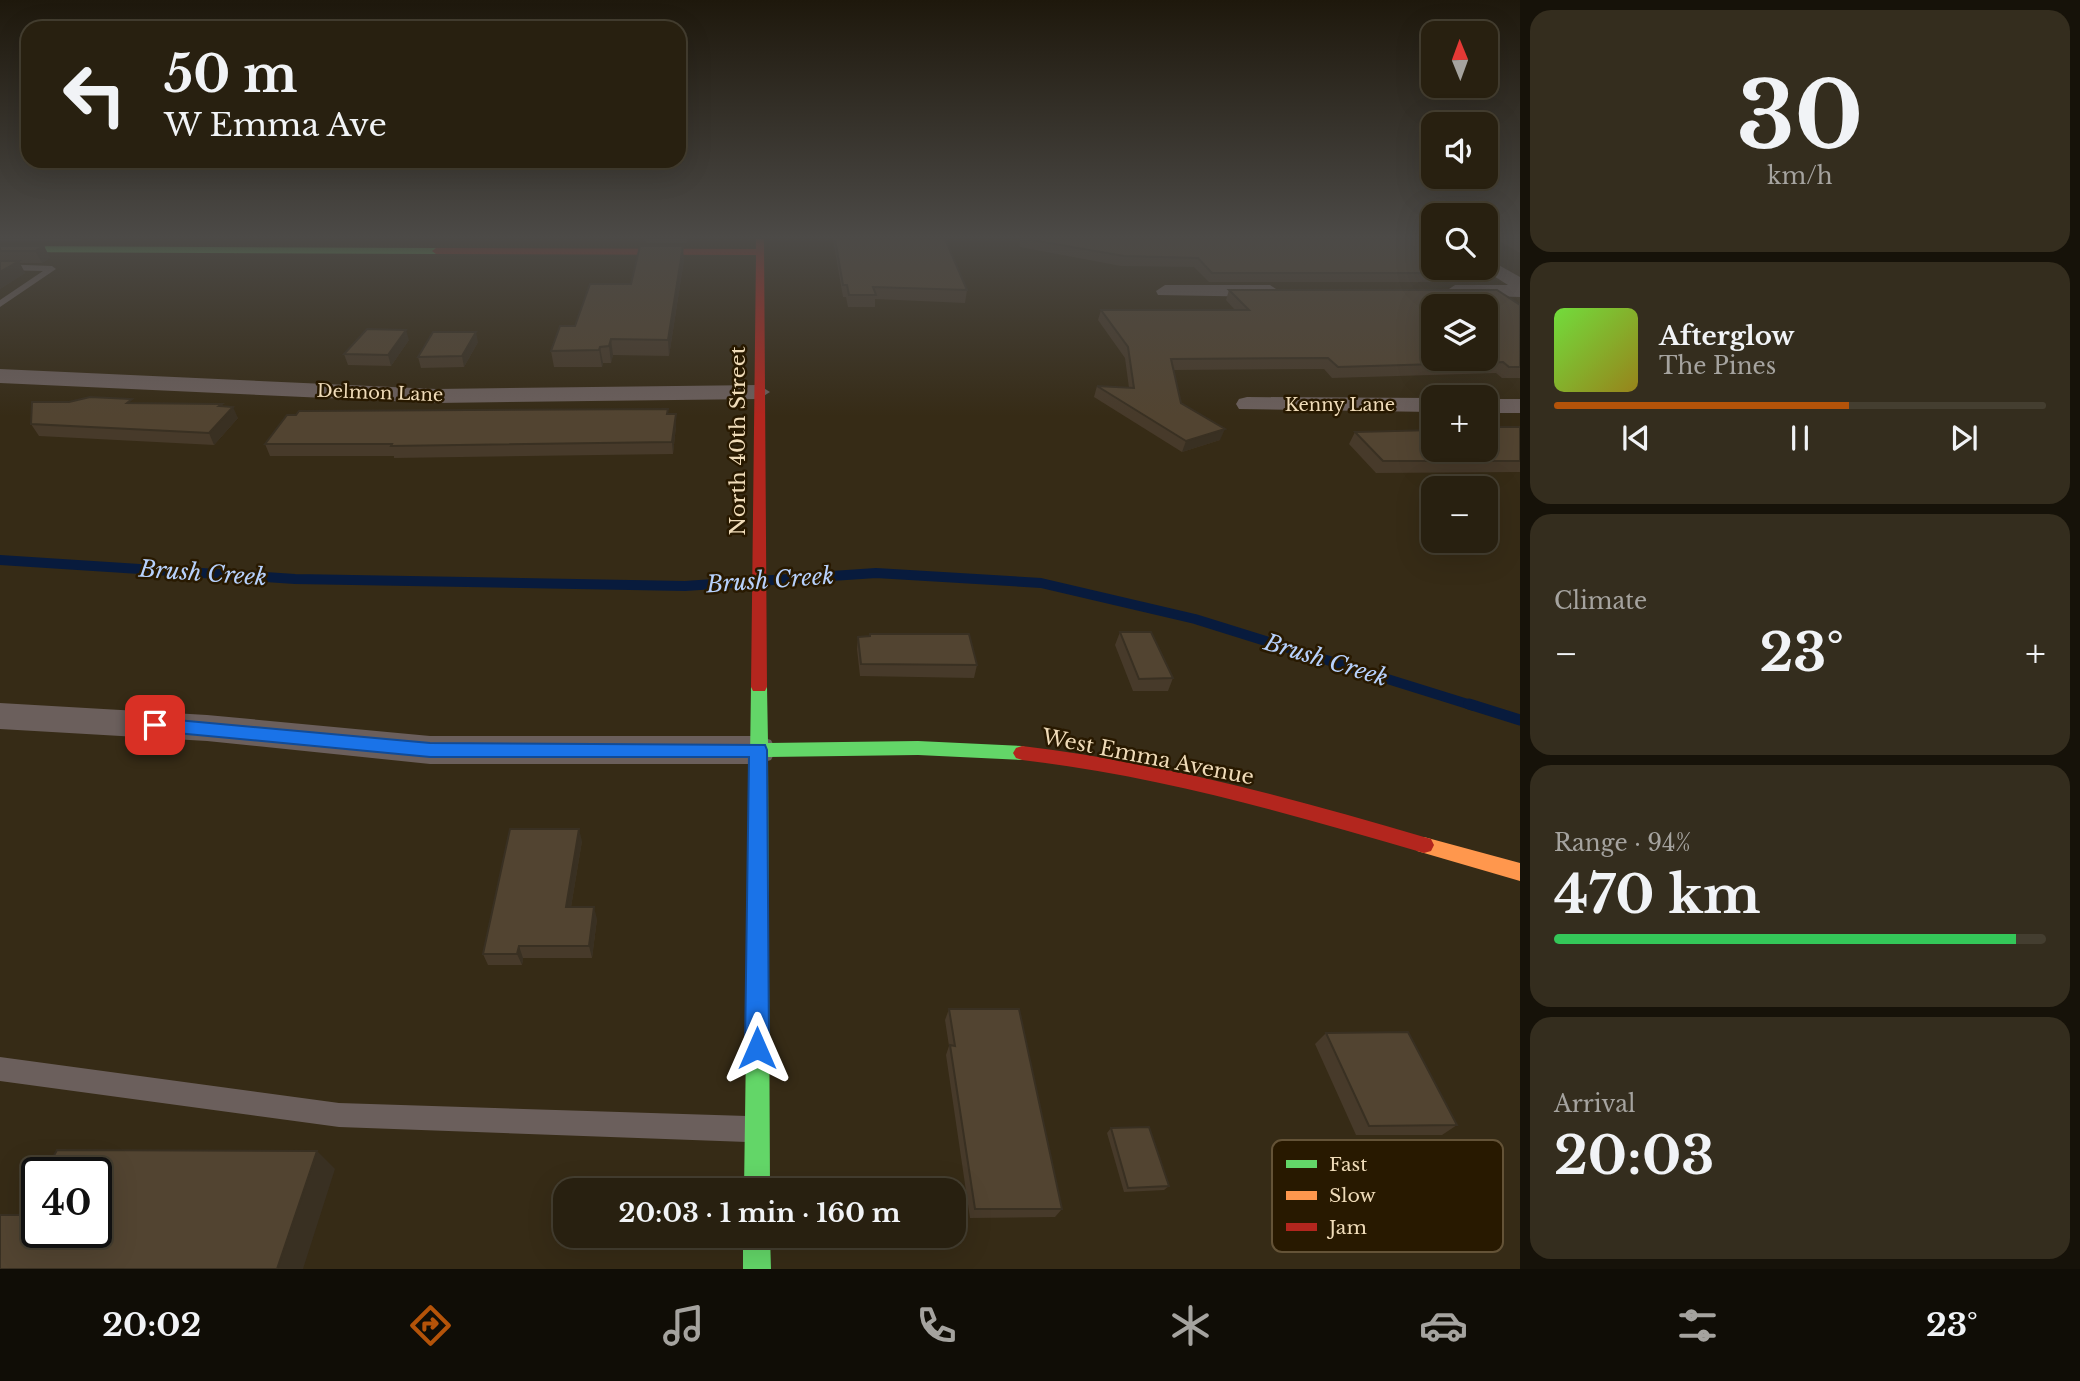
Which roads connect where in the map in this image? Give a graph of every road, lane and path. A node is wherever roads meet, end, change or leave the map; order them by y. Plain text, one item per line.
1 (760, 298) edge
2 (0, 376) edge
3 (760, 391) junction
4 (1247, 404) dead end
5 (1421, 405) edge
6 (1498, 405) edge
7 (1520, 406) edge
8 (0, 716) edge
9 (758, 750) junction
10 (1520, 872) edge
11 (0, 1069) edge
12 (757, 1129) junction
13 (757, 1178) edge
14 (757, 1248) edge
15 (757, 1269) edge

1 - 3 street, North 40th Street
2 - 3 street, Delmon Lane
3 - 9 street, North 40th Street
4 - 5 street, Kenny Lane
6 - 7 street
8 - 9 street
9 - 10 street, West Emma Avenue
9 - 12 street, North 40th Street
11 - 12 lane
12 - 13 street, North 40th Street
14 - 15 street

